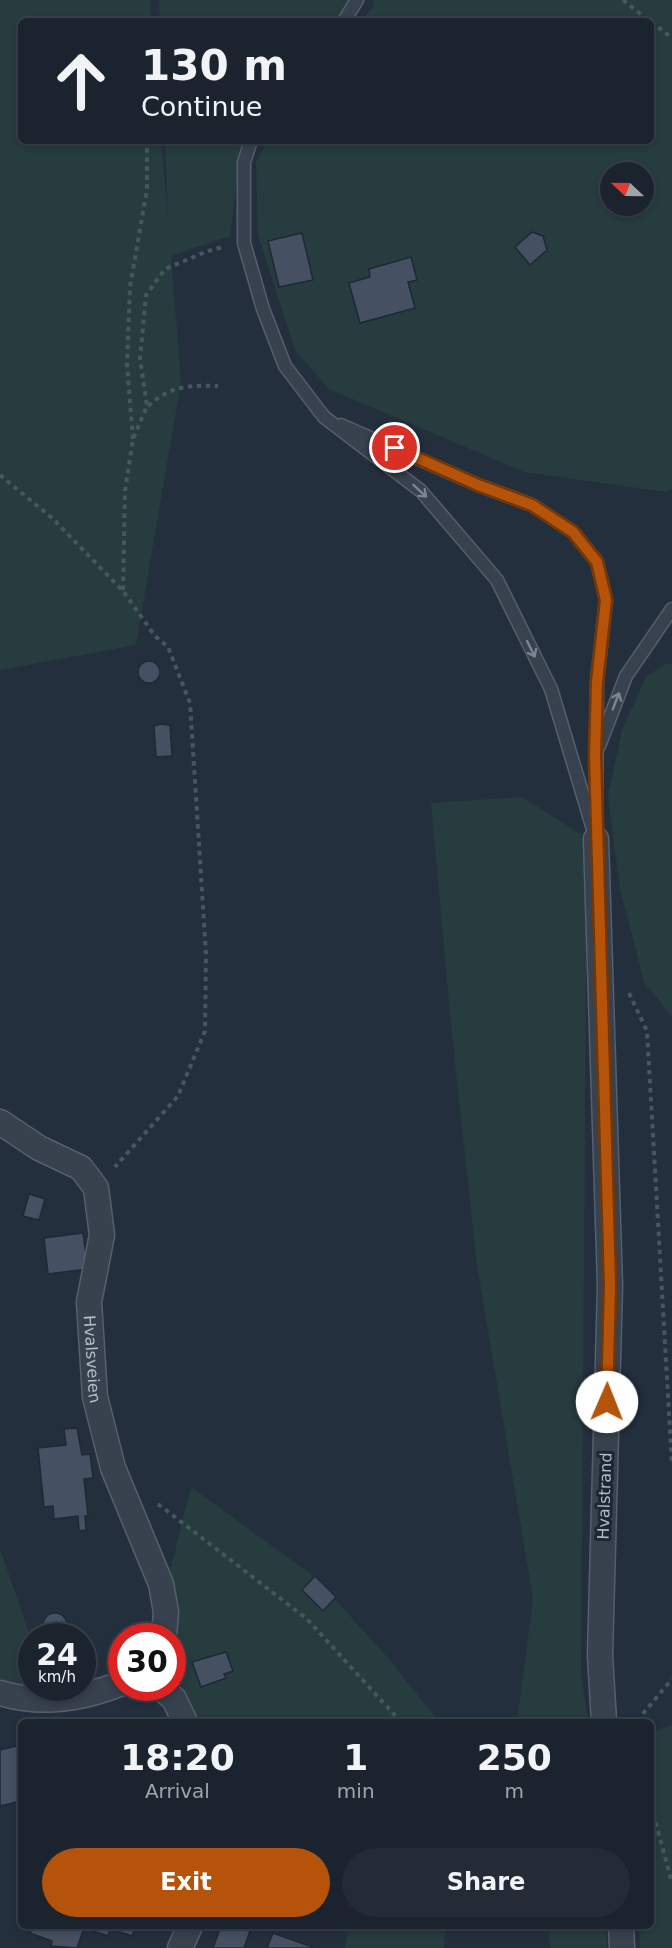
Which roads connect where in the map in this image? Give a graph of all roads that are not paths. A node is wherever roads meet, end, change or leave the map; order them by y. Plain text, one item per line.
1 (357, 0) edge
2 (346, 18) edge
3 (251, 144) edge
4 (324, 417) junction
5 (672, 609) edge
6 (595, 755) junction
7 (596, 839) junction
8 (0, 1122) edge
9 (165, 1623) edge
10 (108, 1687) edge
11 (0, 1693) edge
12 (175, 1701) edge
13 (184, 1719) edge
14 (604, 1719) edge
15 (189, 1929) edge
16 (621, 1929) edge
17 (180, 1948) edge
18 (622, 1948) edge

1 - 2 lane
3 - 4 lane
4 - 6 lane
4 -> 7 lane
6 -> 5 lane
6 - 7 lane
7 - 14 street, Hvalstrand
8 - 9 street, Hvalsveien
10 - 11 street
12 - 13 street
15 - 17 street
16 - 18 street

